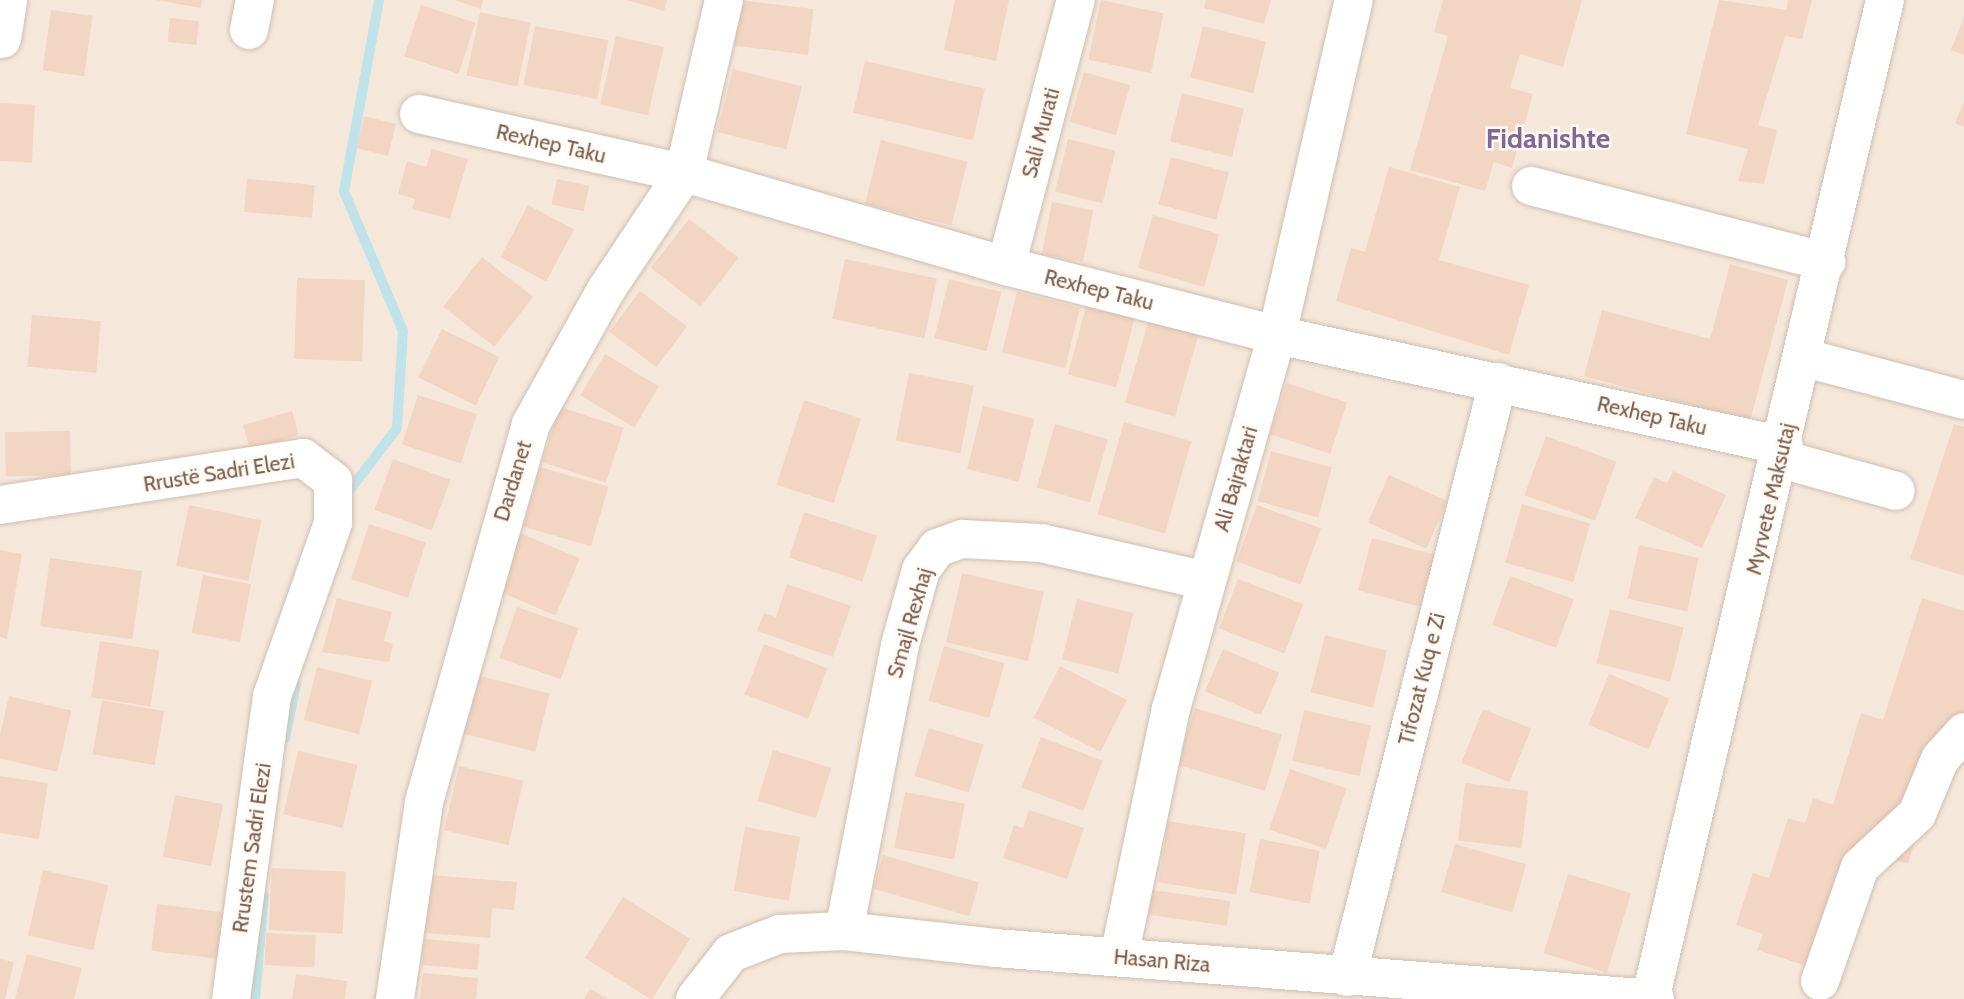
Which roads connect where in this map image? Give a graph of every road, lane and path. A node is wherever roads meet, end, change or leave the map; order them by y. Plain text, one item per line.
1 (8, 0) edge
2 (724, 0) edge
3 (1076, 0) edge
4 (1354, 0) edge
5 (1885, 0) edge
6 (2, 39) dead end
7 (419, 114) dead end
8 (684, 173) junction
9 (1531, 186) dead end
10 (1826, 262) junction
11 (1006, 267) junction
12 (1277, 335) junction
13 (1805, 358) junction
14 (1498, 382) junction
15 (1964, 400) edge
16 (1782, 452) junction
17 (1896, 491) dead end
18 (0, 505) edge
19 (1207, 582) junction
20 (272, 696) joint
21 (1964, 732) edge
22 (844, 931) junction
23 (1118, 957) junction
24 (1347, 977) junction
25 (1820, 982) dead end
26 (1653, 998) edge
27 (231, 999) edge
28 (395, 999) edge
29 (695, 999) edge

1 - 6 street
2 - 8 street, Dardanet
3 - 11 street, Sali Murati
4 - 12 street, Ali Bajraktari
5 - 10 street, Myrvete Maksutaj
7 - 8 street, Rexhep Taku
8 - 11 street, Rexhep Taku
8 - 28 street, Dardanet
9 - 10 street
10 - 13 street, Myrvete Maksutaj
11 - 12 street, Rexhep Taku
12 - 14 street, Rexhep Taku
12 - 19 street, Ali Bajraktari
13 - 15 street
13 - 16 street, Myrvete Maksutaj
14 - 16 street, Rexhep Taku
14 - 24 street, Tifozat Kuq e Zi
16 - 17 street, Rexhep Taku
16 - 26 street, Myrvete Maksutaj
18 - 20 street, Rrustë Sadri Elezi
19 - 22 street, Smajl Rexhaj
19 - 23 street, Ali Bajraktari
20 - 27 street, Rrustem Sadri Elezi
21 - 25 street
22 - 23 street, Hasan Riza
22 - 29 street, Hasan Riza
23 - 24 street, Hasan Riza
24 - 26 street, Hasan Riza

